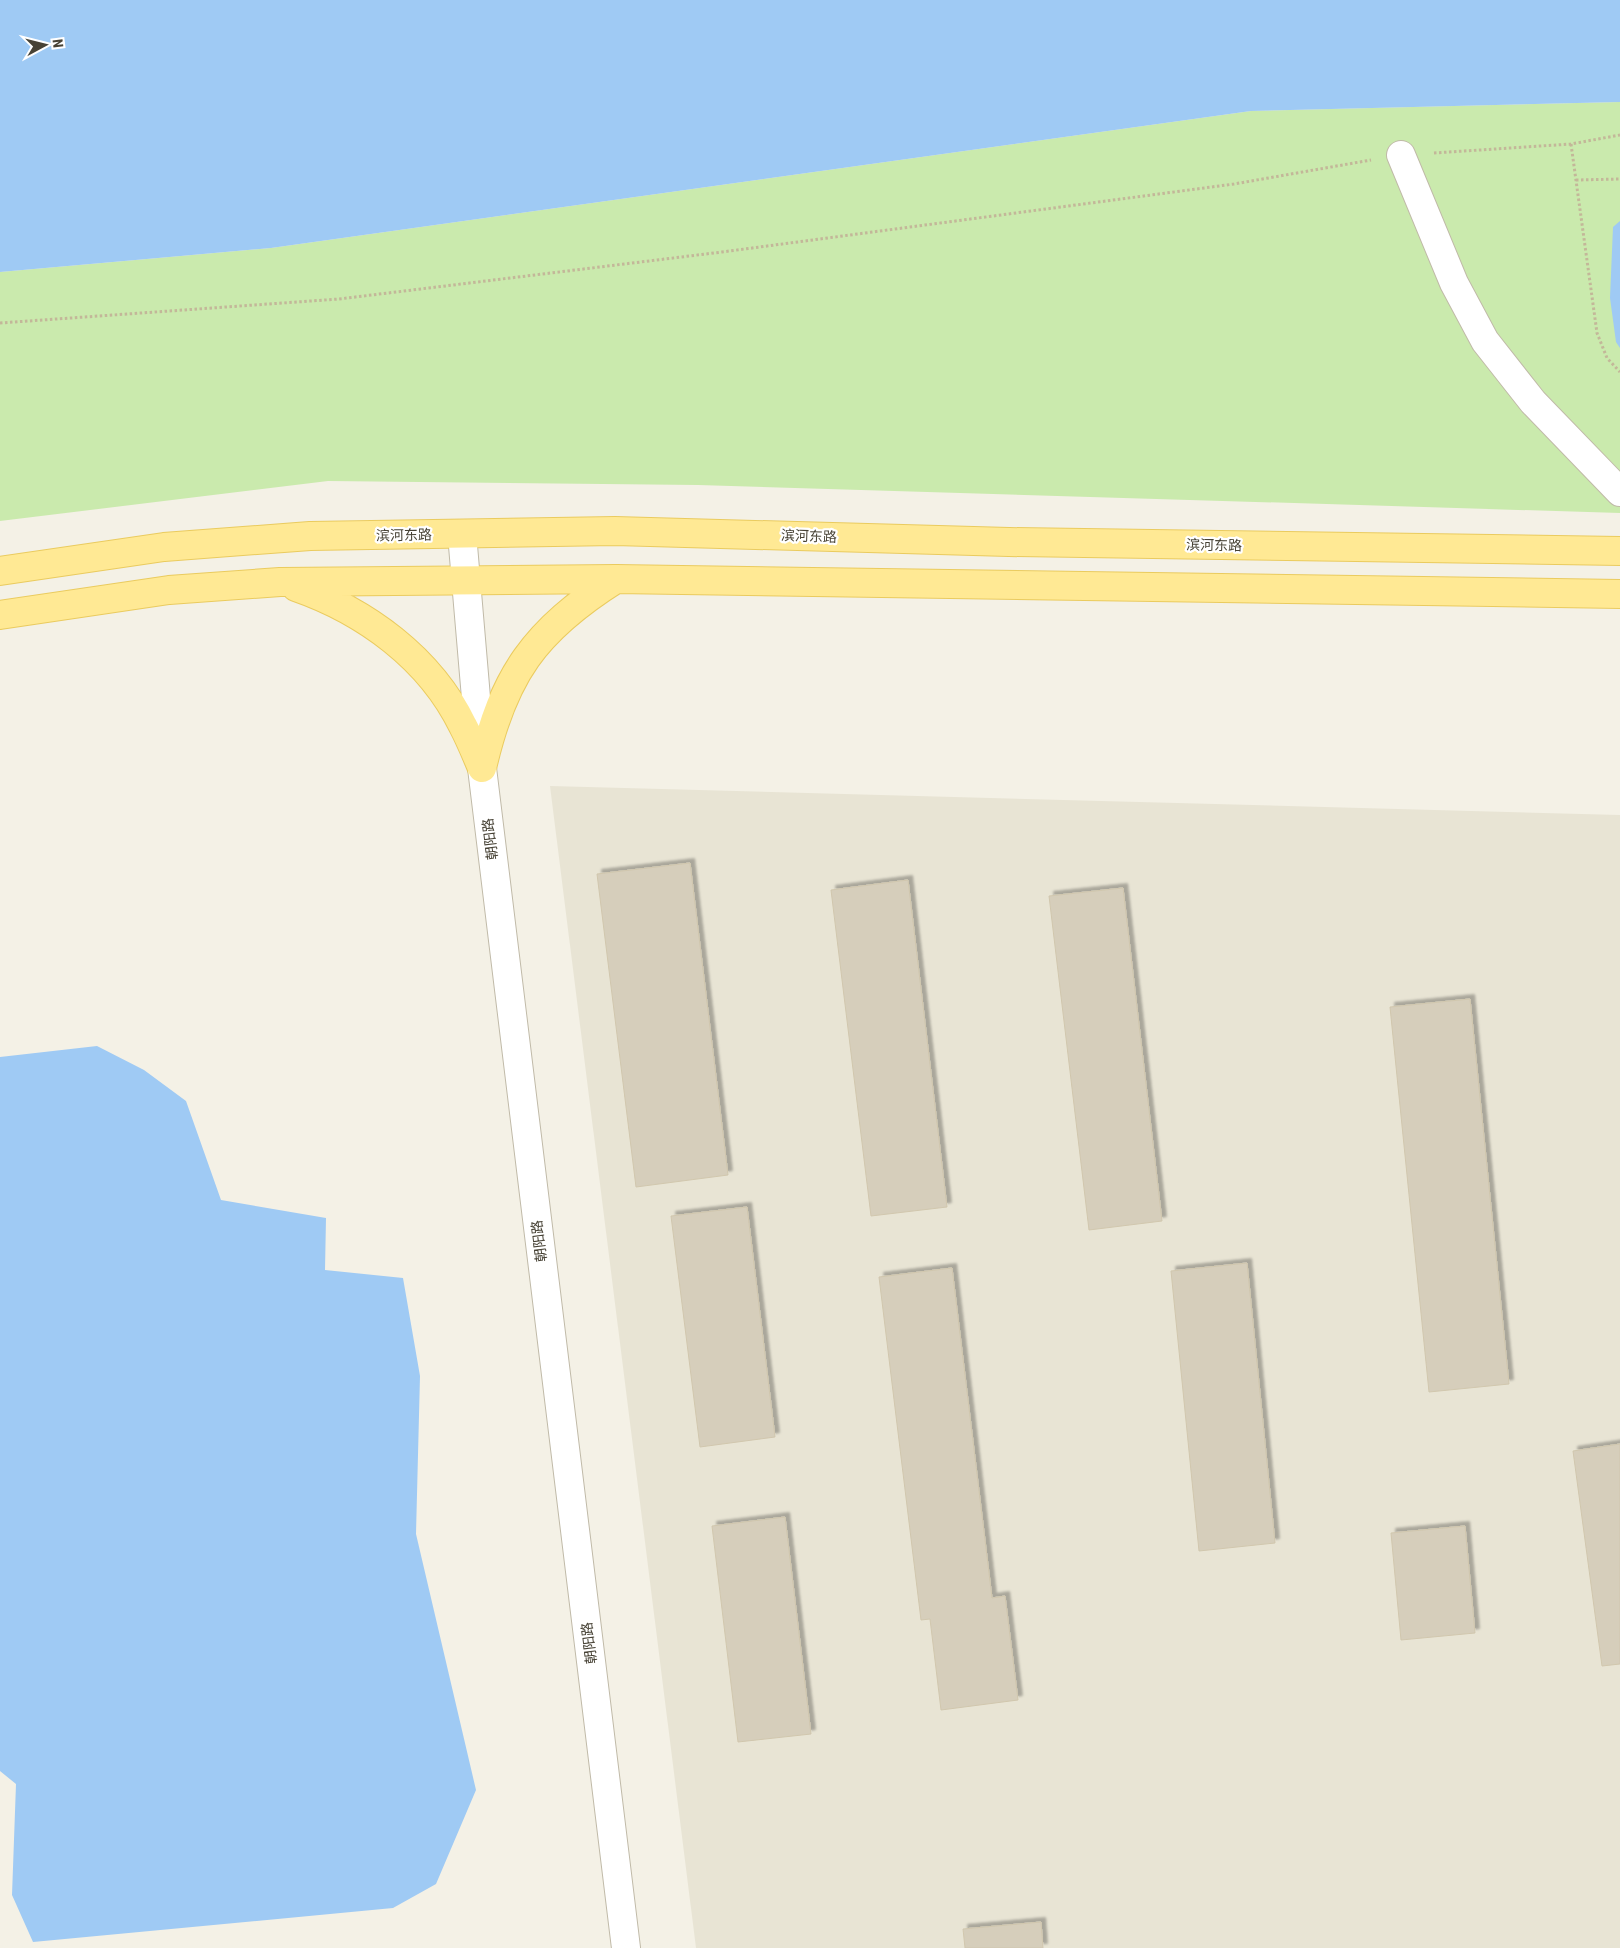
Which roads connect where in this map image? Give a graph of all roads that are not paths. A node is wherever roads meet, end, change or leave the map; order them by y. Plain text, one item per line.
1 (1401, 155) road end
2 (1620, 492) edge
3 (462, 534) junction
4 (1620, 551) edge
5 (0, 571) edge
6 (616, 579) junction
7 (466, 580) junction
8 (280, 582) junction
9 (1620, 594) edge
10 (0, 615) edge
11 (482, 768) junction
12 (626, 1948) edge

1 - 2 street
3 - 4 main road, 滨河东路
3 - 5 main road, 滨河东路
3 - 7 street, 朝阳路
6 - 7 main road
6 - 9 main road
6 - 11 main road
7 - 8 main road
7 - 11 street, 朝阳路
8 - 10 main road
8 - 11 main road
11 - 12 street, 朝阳路

